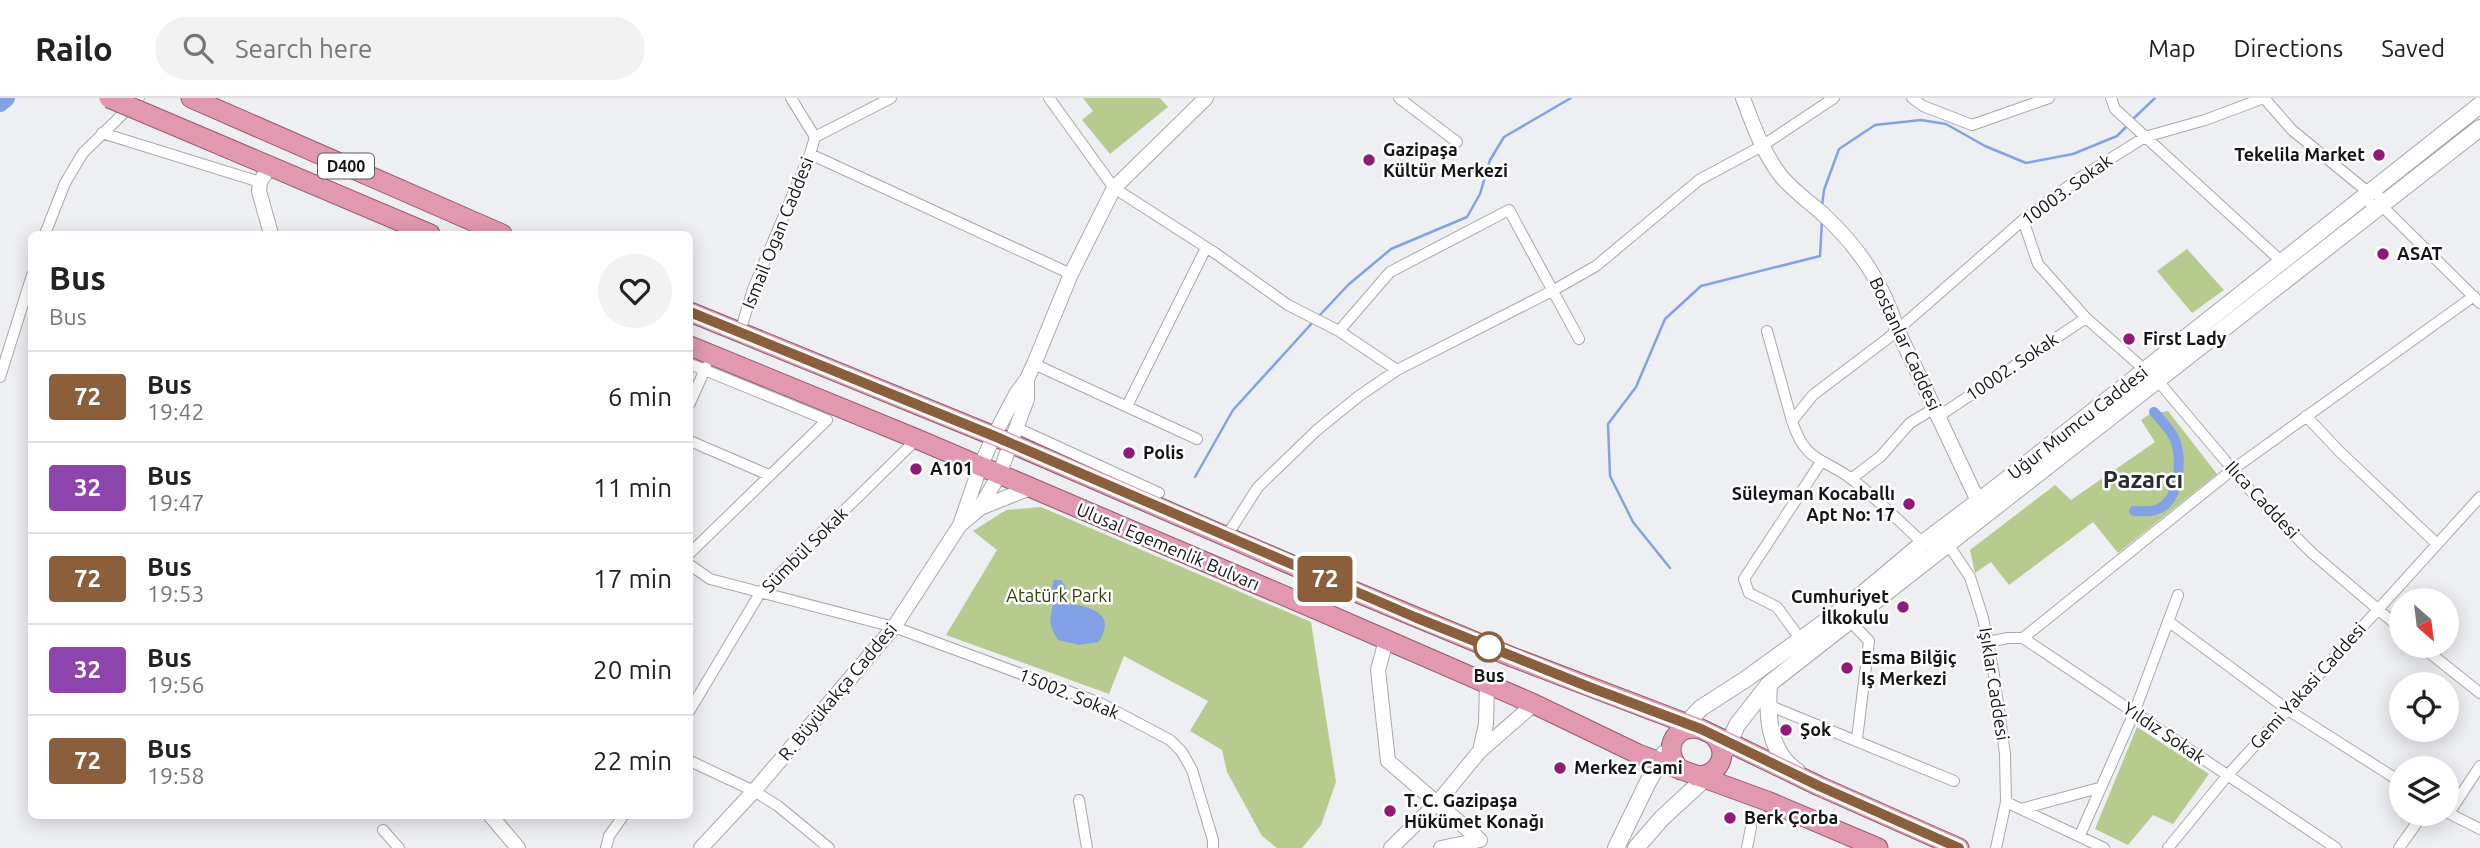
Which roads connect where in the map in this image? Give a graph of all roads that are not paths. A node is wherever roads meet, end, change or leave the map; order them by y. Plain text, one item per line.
1 (109, 98) edge
2 (191, 98) edge
3 (791, 98) edge
4 (891, 98) edge
5 (1048, 98) edge
6 (1206, 98) edge
7 (1399, 98) edge
8 (1742, 98) edge
9 (1834, 98) edge
10 (1912, 98) edge
11 (2049, 98) edge
12 (2111, 98) edge
13 (2264, 98) edge
14 (2480, 105) edge
15 (143, 106) edge
16 (2480, 128) edge
17 (102, 133) junction
18 (816, 137) junction
19 (2145, 137) junction
20 (1457, 142) dead end
21 (1762, 146) junction
22 (810, 154) junction
23 (265, 174) junction
24 (1114, 188) junction
25 (2368, 192) junction
26 (2380, 204) junction
27 (2023, 220) junction
28 (46, 231) edge
29 (270, 231) edge
30 (422, 231) edge
31 (495, 231) edge
32 (1206, 247) junction
33 (2281, 261) junction
34 (1071, 274) junction
35 (28, 288) edge
36 (1552, 291) junction
37 (2477, 299) edge
38 (693, 313) edge
39 (2086, 317) junction
40 (1897, 330) junction
41 (1339, 331) junction
42 (1767, 331) dead end
43 (740, 332) junction
44 (1579, 339) dead end
45 (693, 349) edge
46 (708, 363) junction
47 (1034, 364) junction
48 (693, 365) edge
49 (1397, 370) junction
50 (2145, 370) junction
51 (0, 377) edge
52 (1027, 380) junction
53 (2158, 381) junction
54 (693, 396) edge
55 (1127, 406) junction
56 (1937, 412) junction
57 (2306, 416) junction
58 (1792, 421) junction
59 (1007, 436) junction
60 (917, 439) junction
61 (1197, 439) dead end
62 (693, 444) edge
63 (1821, 462) junction
64 (2232, 470) junction
65 (989, 471) junction
66 (769, 475) junction
67 (1851, 479) junction
68 (1031, 488) junction
69 (1159, 493) dead end
70 (2480, 497) edge
71 (1978, 501) junction
72 (979, 509) junction
73 (960, 525) junction
74 (1226, 537) junction
75 (1944, 538) junction
76 (1923, 543) junction
77 (2436, 543) junction
78 (693, 549) edge
79 (693, 567) edge
80 (760, 593) junction
81 (2178, 595) dead end
82 (2376, 609) junction
83 (2389, 619) edge
84 (1849, 620) junction
85 (2168, 621) junction
86 (894, 627) junction
87 (2023, 638) junction
88 (1386, 640) junction
89 (1801, 640) junction
90 (1987, 642) junction
91 (2436, 658) edge
92 (1487, 684) junction
93 (1769, 684) junction
94 (2480, 693) edge
95 (1534, 704) junction
96 (693, 705) edge
97 (1768, 705) junction
98 (2288, 710) junction
99 (2133, 713) junction
100 (1700, 738) junction
101 (1857, 739) junction
102 (1479, 752) junction
103 (693, 762) edge
104 (1659, 763) junction
105 (2480, 766) edge
106 (1698, 774) junction
107 (2389, 774) edge
108 (2227, 776) junction
109 (1954, 781) dead end
110 (1819, 786) junction
111 (2099, 789) junction
112 (754, 791) junction
113 (2459, 797) edge
114 (1079, 800) dead end
115 (1438, 802) junction
116 (2006, 802) junction
117 (2021, 809) junction
118 (2459, 818) edge
119 (494, 819) edge
120 (621, 819) edge
121 (2415, 826) edge
122 (1751, 827) dead end
123 (2480, 829) edge
124 (383, 830) dead end
125 (2080, 835) junction
126 (399, 848) edge
127 (518, 848) edge
128 (606, 848) edge
129 (701, 848) edge
130 (829, 848) edge
131 (1087, 848) edge
132 (1213, 848) edge
133 (1391, 848) edge
134 (1441, 848) edge
135 (1616, 848) edge
136 (1636, 848) edge
137 (1747, 848) edge
138 (1878, 848) edge
139 (1959, 848) edge
140 (1996, 848) edge
141 (2104, 848) edge
142 (2168, 848) edge
143 (2336, 848) edge
144 (2399, 848) edge

1 - 15 highway, D400, bridge
2 - 31 highway, D400
3 - 18 street, Ismail Ogan Caddesi
4 - 18 street
5 - 24 street
6 - 24 street
7 - 20 street
8 - 21 street, Bostanlar Caddesi
9 - 21 street
10 - 11 street
12 - 19 street
13 - 19 street, 10003. Sokak
13 - 25 street
14 - 25 main road, Uğur Mumcu Caddesi
15 - 17 street
15 - 23 highway, D400
16 - 26 main road, Uğur Mumcu Caddesi
17 - 23 street
17 - 28 street
18 - 22 street, Ismail Ogan Caddesi
19 - 27 street, 10003. Sokak
19 - 33 street
21 - 36 street
21 - 40 street, Bostanlar Caddesi
22 - 34 street
22 - 43 street, Ismail Ogan Caddesi
23 - 29 street
23 - 30 highway, D400
24 - 32 street
24 - 34 street
25 - 26 street
25 - 33 main road, Uğur Mumcu Caddesi
26 - 37 street
26 - 53 main road, Uğur Mumcu Caddesi
27 - 39 street
27 - 40 street, 10003. Sokak
32 - 41 street
32 - 55 street
33 - 50 main road, Uğur Mumcu Caddesi
34 - 47 street
35 - 51 street
36 - 41 street
36 - 44 street
36 - 49 street
37 - 57 street
38 - 43 highway, Ulusal Egemenlik Bulvarı
39 - 50 street
39 - 56 street, 10002. Sokak
40 - 56 street, Bostanlar Caddesi
40 - 58 street, 10003. Sokak
41 - 49 street
42 - 58 street
43 - 59 highway, Ulusal Egemenlik Bulvarı
45 - 46 highway, Ulusal Egemenlik Bulvarı
46 - 48 street
46 - 54 street
46 - 60 highway, Ulusal Egemenlik Bulvarı
46 - 66 street
47 - 52 street
47 - 55 street
49 - 74 street
50 - 71 main road, Uğur Mumcu Caddesi
52 - 59 street
52 - 59 street
53 - 64 street, Ilıca Caddesi
53 - 75 main road, Uğur Mumcu Caddesi
55 - 61 street
56 - 67 street, 10002. Sokak
56 - 71 street, Bostanlar Caddesi
57 - 64 street
57 - 77 street
58 - 63 street
59 - 65 street, R. Büyükakça Caddesi
59 - 69 street
59 - 74 highway, Ulusal Egemenlik Bulvarı
60 - 65 highway, Ulusal Egemenlik Bulvarı
60 - 80 street, Sümbül Sokak
62 - 66 street
63 - 67 street
63 - 89 street
64 - 82 street, Ilıca Caddesi
64 - 87 street
65 - 68 highway, Ulusal Egemenlik Bulvarı
65 - 72 street, R. Büyükakça Caddesi
65 - 73 street, R. Büyükakça Caddesi
66 - 78 street
67 - 76 street
68 - 72 street
68 - 88 highway, Ulusal Egemenlik Bulvarı
70 - 77 street, Gemi Yakasi Caddesi
71 - 75 main road, Uğur Mumcu Caddesi
72 - 73 street, R. Büyükakça Caddesi
73 - 86 street, R. Büyükakça Caddesi
74 - 100 highway, Ulusal Egemenlik Bulvarı
75 - 76 main road, Uğur Mumcu Caddesi
75 - 84 main road, Uğur Mumcu Caddesi
75 - 90 street, Işıklar Caddesi
76 - 89 main road, Uğur Mumcu Caddesi
77 - 82 street, Gemi Yakasi Caddesi
79 - 80 street, 15002. Sokak
80 - 86 street, 15002. Sokak
80 - 96 street, Sümbül Sokak
81 - 85 street
82 - 83 street, Ilıca Caddesi
82 - 98 street, Gemi Yakasi Caddesi
84 - 93 main road, Uğur Mumcu Caddesi
84 - 101 street
85 - 98 street
85 - 99 street
86 - 112 street, R. Büyükakça Caddesi
86 - 132 street, 15002. Sokak
87 - 90 street
87 - 99 street, Yıldız Sokak
88 - 92 highway, Ulusal Egemenlik Bulvarı
88 - 115 street
89 - 100 main road, Uğur Mumcu Caddesi
90 - 116 street, Işıklar Caddesi
91 - 94 street
92 - 95 highway, Ulusal Egemenlik Bulvarı
92 - 102 street
93 - 97 main road
93 - 100 main road, Uğur Mumcu Caddesi
95 - 102 street
95 - 104 highway, Ulusal Egemenlik Bulvarı
97 - 101 street
97 - 110 main road
98 - 107 street
98 - 108 street, Gemi Yakasi Caddesi
99 - 108 street, Yıldız Sokak
99 - 111 street
100 - 104 main road
100 - 106 highway
100 - 106 highway
100 - 110 highway, Ulusal Egemenlik Bulvarı
101 - 109 street
102 - 115 street
103 - 112 street
104 - 106 highway, Ulusal Egemenlik Bulvarı
104 - 135 main road
105 - 113 street
106 - 136 main road
106 - 138 highway, Ulusal Egemenlik Bulvarı
108 - 142 street, Gemi Yakasi Caddesi
108 - 143 street, Yıldız Sokak
110 - 139 highway, Ulusal Egemenlik Bulvarı
111 - 117 street
111 - 125 street
112 - 129 street, R. Büyükakça Caddesi
112 - 130 street
114 - 131 street
115 - 133 street
115 - 134 street
116 - 117 street
116 - 140 street, Işıklar Caddesi
117 - 125 street
118 - 123 street
119 - 127 street
120 - 128 street
121 - 144 street
122 - 137 street
124 - 126 street
125 - 141 street

